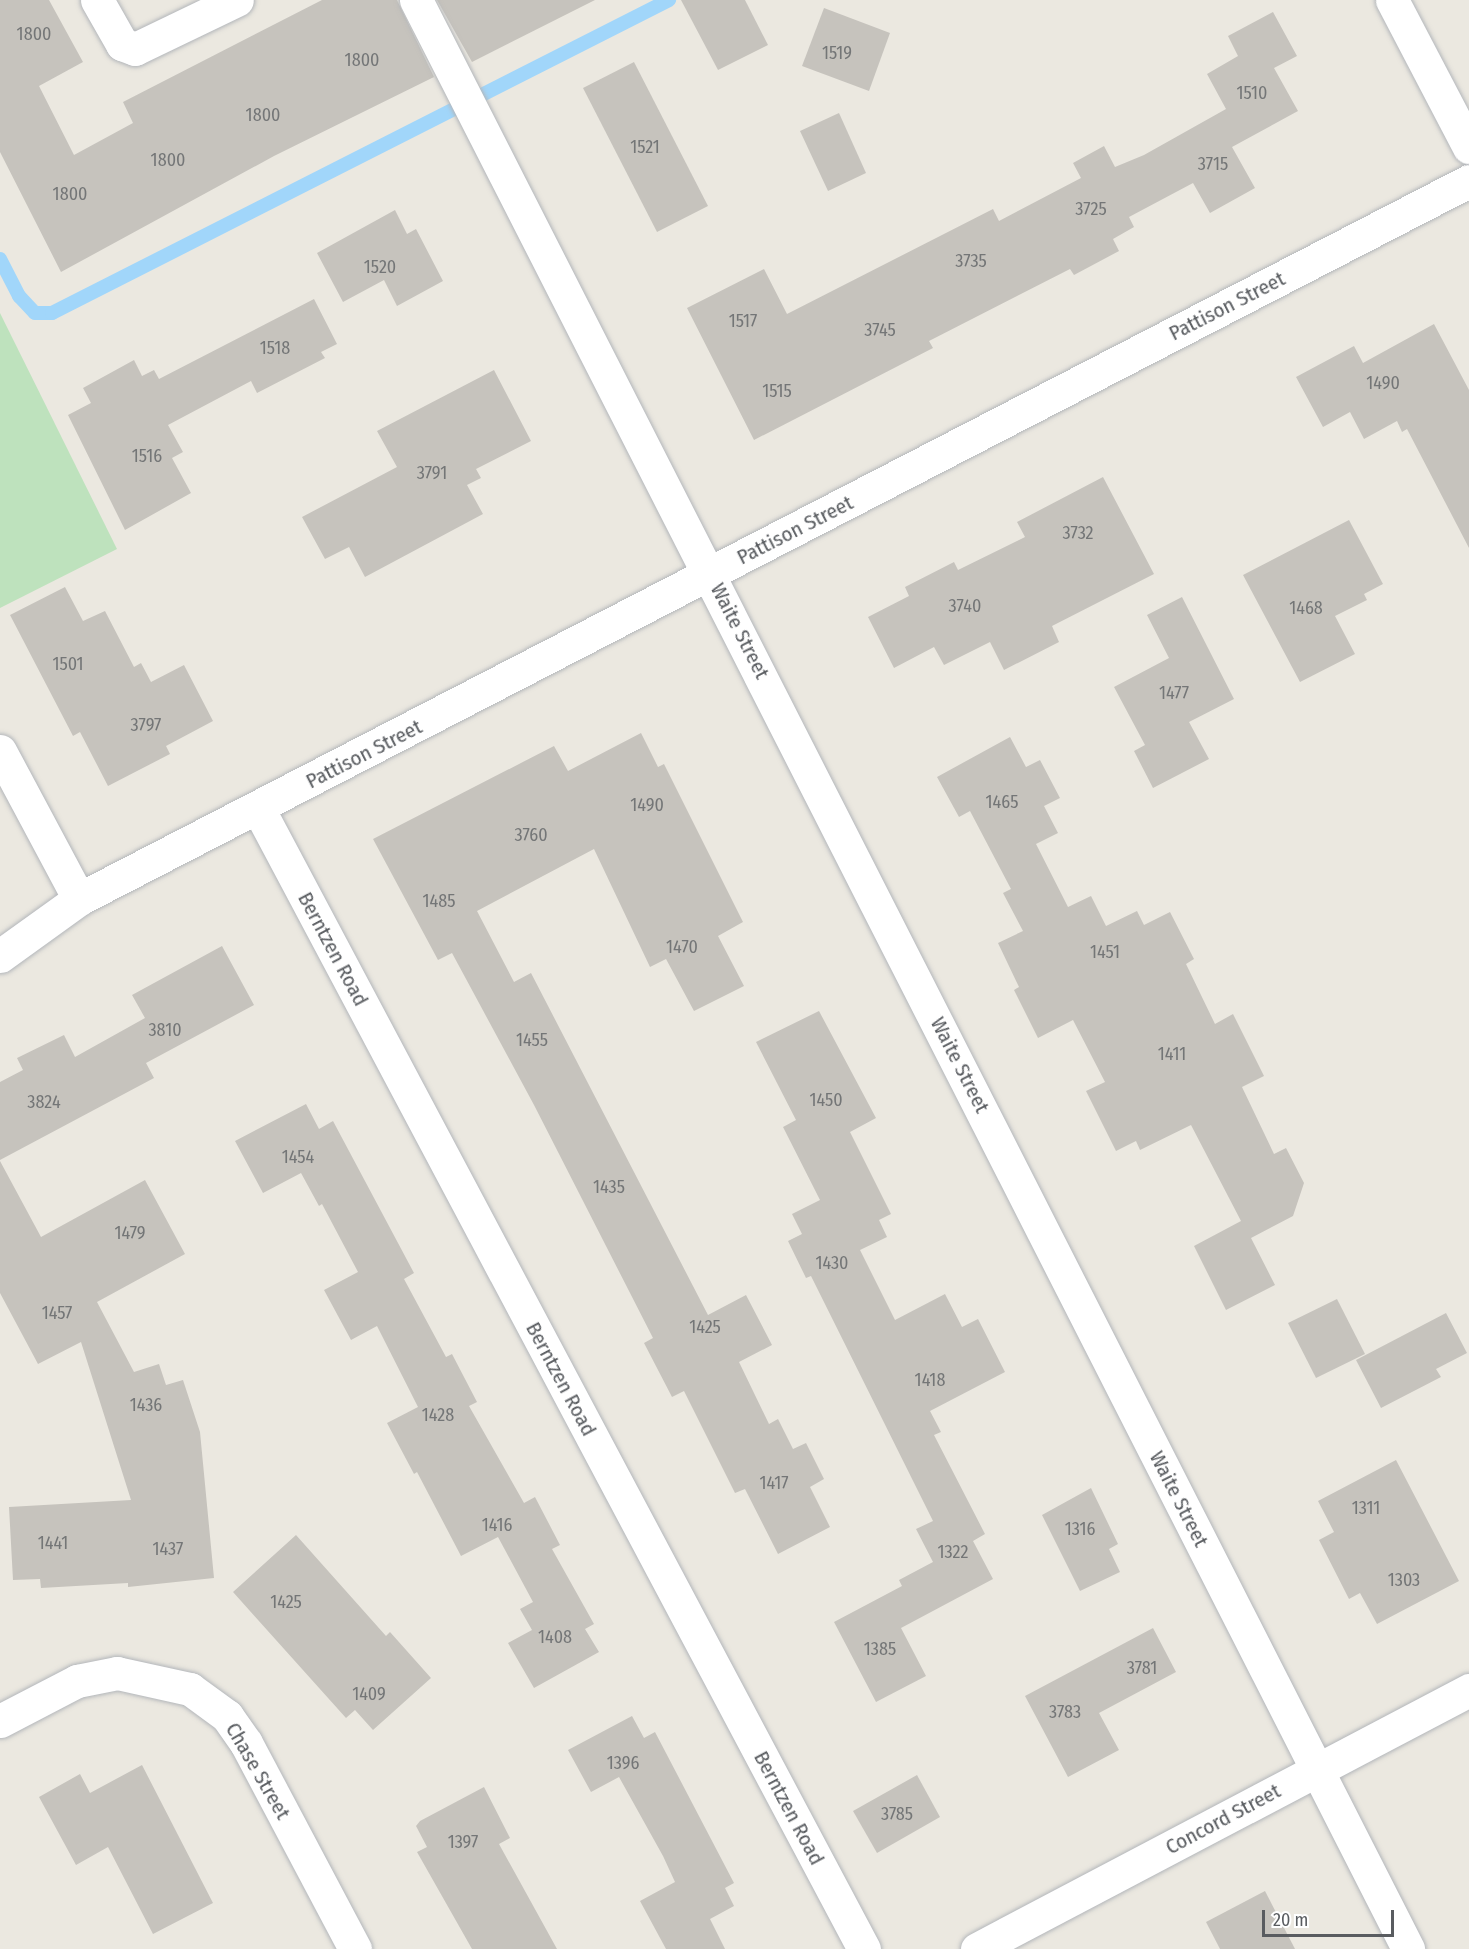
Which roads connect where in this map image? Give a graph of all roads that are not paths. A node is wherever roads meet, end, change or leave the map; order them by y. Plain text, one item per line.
1 (97, 0) edge
2 (237, 0) edge
3 (416, 0) edge
4 (1392, 0) edge
5 (1469, 147) edge
6 (1469, 181) edge
7 (711, 574) junction
8 (0, 751) edge
9 (258, 808) junction
10 (79, 899) junction
11 (0, 956) edge
12 (1469, 1690) edge
13 (0, 1721) edge
14 (1316, 1770) junction
15 (355, 1949) edge
16 (864, 1949) edge
17 (977, 1949) edge
18 (1408, 1949) edge

1 - 2 street
3 - 7 street, Waite Street
4 - 5 street
6 - 7 street, Pattison Street
7 - 9 street, Pattison Street
7 - 14 street, Waite Street
8 - 10 street
9 - 10 street, Pattison Street
9 - 16 street, Berntzen Road
10 - 11 street, Pattison Street
12 - 14 street, Concord Street
13 - 15 street, Chase Street
14 - 17 street, Concord Street
14 - 18 street, Waite Street

